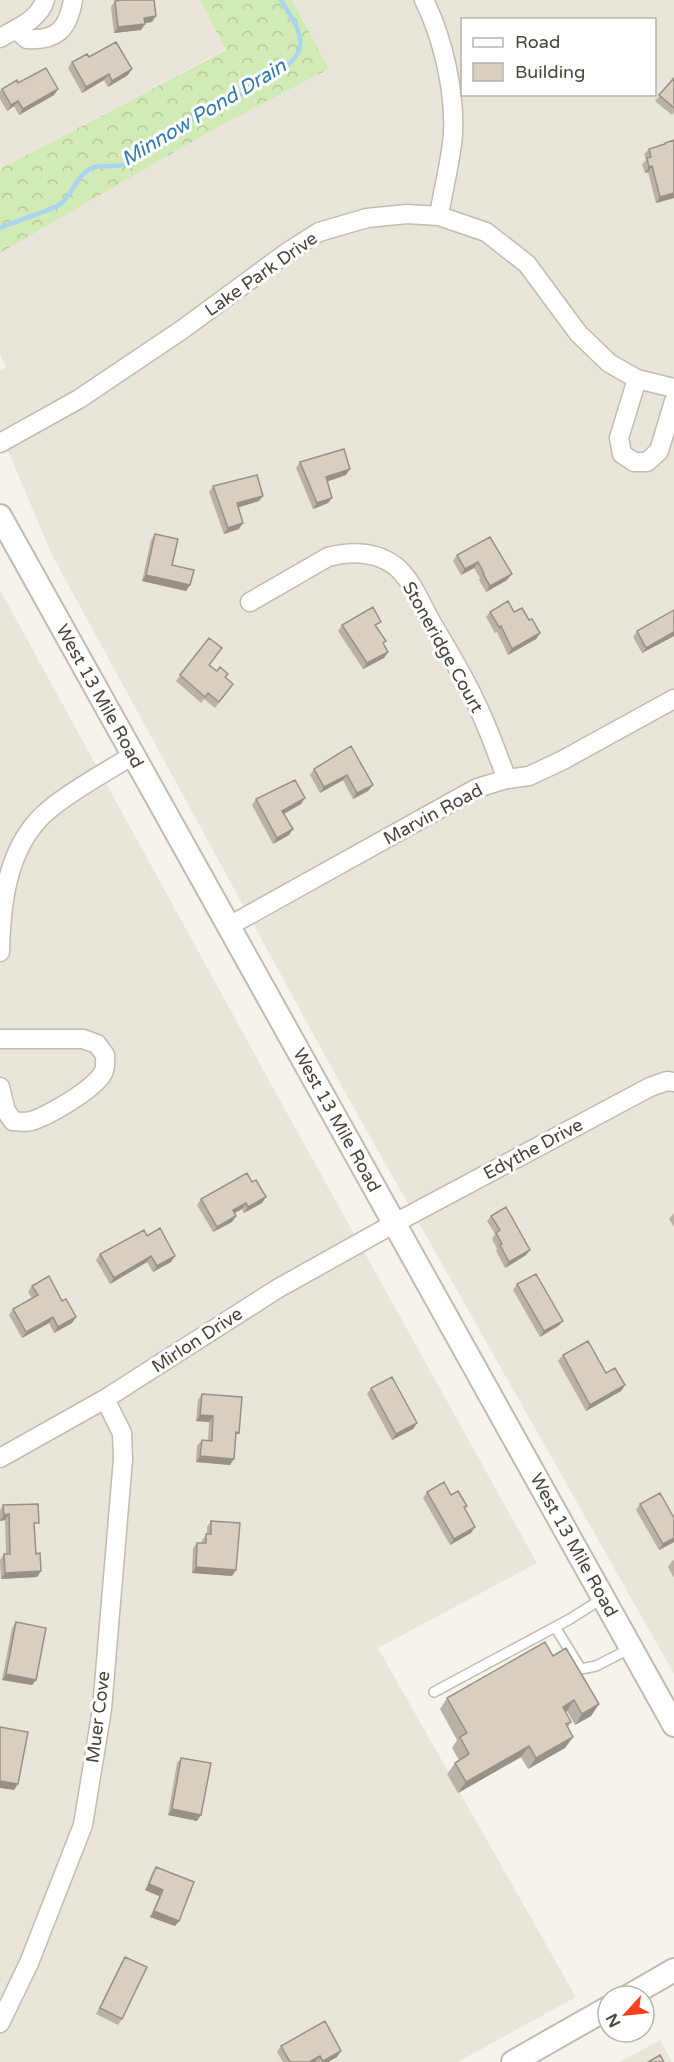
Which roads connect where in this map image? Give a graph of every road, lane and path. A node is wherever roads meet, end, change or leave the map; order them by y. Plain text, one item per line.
1 (45, 0) edge
2 (73, 0) edge
3 (424, 0) edge
4 (8, 33) edge
5 (439, 216) junction
6 (637, 379) junction
7 (674, 388) edge
8 (674, 401) edge
9 (0, 443) edge
10 (0, 516) edge
11 (250, 602) dead end
12 (674, 699) edge
13 (133, 755) junction
14 (507, 779) junction
15 (229, 926) junction
16 (0, 951) edge
17 (0, 1039) edge
18 (674, 1082) edge
19 (0, 1088) edge
20 (395, 1223) junction
21 (105, 1399) junction
22 (0, 1458) edge
23 (603, 1598) junction
24 (555, 1627) junction
25 (631, 1648) junction
26 (434, 1692) dead end
27 (674, 1725) edge
28 (674, 1970) edge
29 (650, 1984) edge
30 (596, 2015) edge
31 (0, 2023) edge
32 (513, 2062) edge

1 - 4 street
2 - 4 street
3 - 5 street
5 - 6 street, Lake Park Drive
5 - 9 street, Lake Park Drive
6 - 7 street, Lake Park Drive
6 - 8 street
10 - 13 street, West 13 Mile Road
11 - 14 street, Stoneridge Court
12 - 14 street, Marvin Road
13 - 15 street, West 13 Mile Road
13 - 16 street
14 - 15 street, Marvin Road
15 - 20 street, West 13 Mile Road
17 - 19 street
18 - 20 street, Edythe Drive
20 - 21 street, Mirlon Drive
20 - 23 street, West 13 Mile Road
21 - 22 street, Mirlon Drive
21 - 31 street, Muer Cove
23 - 24 lane
23 - 25 street, West 13 Mile Road
24 - 25 lane
24 - 26 lane
25 - 27 street, West 13 Mile Road
28 - 29 street
30 - 32 street

